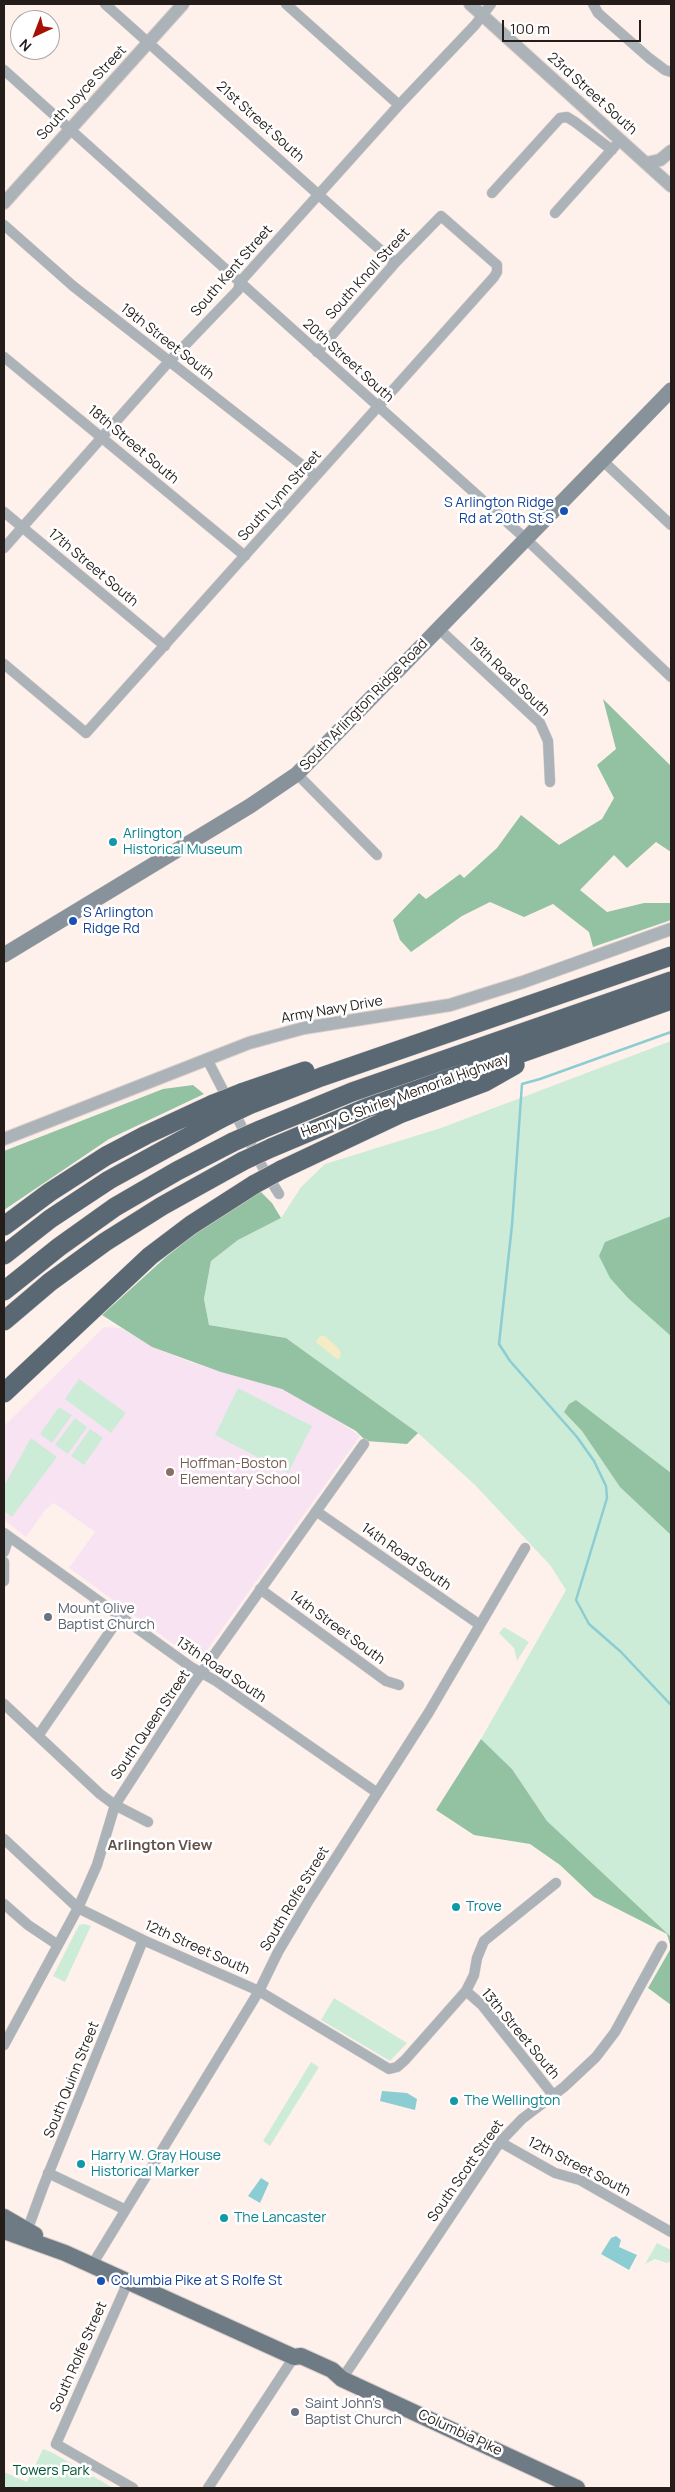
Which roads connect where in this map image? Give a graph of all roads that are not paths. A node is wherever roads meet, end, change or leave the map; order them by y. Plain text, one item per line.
1 (106, 4) edge
2 (183, 4) edge
3 (286, 4) edge
4 (470, 4) edge
5 (491, 4) edge
6 (592, 4) edge
7 (483, 16) junction
8 (149, 42) junction
9 (4, 70) edge
10 (671, 72) edge
11 (399, 105) junction
12 (70, 127) junction
13 (620, 140) junction
14 (612, 150) junction
15 (671, 151) edge
16 (646, 163) junction
17 (671, 186) edge
18 (320, 193) junction
19 (492, 193) dead end
20 (4, 203) edge
21 (555, 213) dead end
22 (4, 225) edge
23 (396, 262) junction
24 (494, 277) joint
25 (240, 282) junction
26 (317, 352) junction
27 (4, 357) edge
28 (169, 361) junction
29 (671, 390) edge
30 (379, 407) junction
31 (102, 437) junction
32 (603, 461) junction
33 (316, 476) junction
34 (4, 512) edge
35 (671, 525) edge
36 (22, 527) junction
37 (527, 540) junction
38 (4, 548) edge
39 (245, 556) junction
40 (439, 629) junction
41 (165, 646) junction
42 (4, 664) edge
43 (671, 677) edge
44 (297, 774) junction
45 (550, 782) dead end
46 (377, 855) dead end
47 (671, 928) edge
48 (4, 955) edge
49 (671, 956) edge
50 (671, 981) edge
51 (671, 1000) edge
52 (558, 1040) junction
53 (207, 1059) junction
54 (217, 1111) junction
55 (4, 1139) edge
56 (279, 1194) dead end
57 (4, 1226) edge
58 (4, 1255) edge
59 (4, 1291) edge
60 (4, 1321) edge
61 (4, 1393) edge
62 (364, 1444) dead end
63 (316, 1511) junction
64 (7, 1535) edge
65 (525, 1548) dead end
66 (4, 1552) edge
67 (4, 1562) edge
68 (4, 1581) edge
69 (260, 1589) junction
70 (120, 1617) junction
71 (480, 1625) junction
72 (202, 1674) junction
73 (399, 1685) dead end
74 (4, 1704) edge
75 (38, 1736) junction
76 (376, 1792) junction
77 (115, 1805) junction
78 (148, 1822) dead end
79 (4, 1840) edge
80 (556, 1883) dead end
81 (4, 1904) edge
82 (78, 1908) junction
83 (143, 1940) junction
84 (58, 1945) junction
85 (662, 1946) dead end
86 (259, 1990) junction
87 (466, 1991) junction
88 (5, 2039) edge
89 (553, 2095) junction
90 (500, 2142) junction
91 (48, 2173) junction
92 (124, 2209) junction
93 (4, 2217) edge
94 (27, 2231) junction
95 (4, 2232) edge
96 (671, 2232) edge
97 (65, 2253) junction
98 (92, 2265) junction
99 (128, 2282) junction
100 (294, 2357) junction
101 (342, 2379) junction
102 (133, 2488) edge
103 (208, 2488) edge
104 (578, 2488) edge

1 - 8 street, 21st Street South
2 - 8 street, South Joyce Street
3 - 11 street
4 - 7 street, 23rd Street South
5 - 7 street, South Kent Street
6 - 10 street
7 - 11 street, South Kent Street
7 - 13 street, 23rd Street South
8 - 12 street, South Joyce Street
8 - 18 street, 21st Street South
9 - 12 street, 20th Street South
11 - 18 street, South Kent Street
12 - 20 street, South Joyce Street
12 - 25 street, 20th Street South
13 - 14 street
13 - 16 street, 23rd Street South
14 - 19 street
14 - 21 street
15 - 16 street
16 - 17 street, 23rd Street South
18 - 23 street, 21st Street South
18 - 25 street, South Kent Street
22 - 28 street, 19th Street South
23 - 24 street, South Knoll Street
23 - 26 street, South Knoll Street
24 - 30 street, South Lynn Street
25 - 26 street, 20th Street South
25 - 28 street, South Kent Street
26 - 30 street, 20th Street South
27 - 31 street, 18th Street South
28 - 31 street, South Kent Street
28 - 33 street, 19th Street South
29 - 32 main road, South Arlington Ridge Road
30 - 33 street, South Lynn Street
30 - 37 street, 20th Street South
31 - 36 street, South Kent Street
31 - 39 street, 18th Street South
32 - 35 street
32 - 37 main road, South Arlington Ridge Road
33 - 39 street, South Lynn Street
34 - 36 street, 17th Street South
36 - 38 street, South Kent Street
36 - 41 street, 17th Street South
37 - 40 main road, South Arlington Ridge Road
37 - 43 street, 20th Street South
39 - 41 street, South Lynn Street
40 - 44 main road, South Arlington Ridge Road
40 - 45 street, 19th Road South
41 - 42 street, South Lynn Street
44 - 46 street
44 - 48 main road, South Arlington Ridge Road
47 - 53 street, Army Navy Drive
49 - 54 highway, bridge
50 - 59 highway, bridge
51 - 52 highway, Henry G. Shirley Memorial Highway
52 - 60 highway, Henry G. Shirley Memorial Highway, bridge
52 - 61 highway, bridge
53 - 55 street, Army Navy Drive
53 - 56 street
54 - 57 highway
54 - 58 highway
62 - 63 street, South Queen Street
63 - 69 street, South Queen Street
63 - 71 street, 14th Road South
64 - 66 street
64 - 70 street, 13th Road South
65 - 71 street, South Rolfe Street
67 - 68 street
69 - 72 street, South Queen Street
69 - 73 street, 14th Street South
70 - 72 street, 13th Road South
70 - 75 street
71 - 76 street, South Rolfe Street
72 - 76 street, 13th Road South
72 - 77 street, South Queen Street
74 - 75 street
75 - 77 street
76 - 86 street, South Rolfe Street
77 - 78 street
77 - 82 street, South Queen Street
79 - 82 street, 12th Street South
80 - 87 street
81 - 84 street
82 - 83 street, 12th Street South
82 - 84 street, South Queen Street
83 - 86 street, 12th Street South
83 - 91 street, South Quinn Street
84 - 88 street, South Queen Street
85 - 89 street, South Scott Street
86 - 87 street, 12th Street South
86 - 92 street, South Rolfe Street
87 - 89 street, 13th Street South
89 - 90 street, South Scott Street
90 - 96 street, 12th Street South
90 - 101 street, South Scott Street
91 - 92 street
91 - 94 street, South Quinn Street
92 - 98 street, South Rolfe Street
93 - 94 main road, Columbia Pike
94 - 97 main road, Columbia Pike
95 - 97 main road, Columbia Pike
97 - 98 main road, Columbia Pike
98 - 99 main road, Columbia Pike
99 - 100 main road, Columbia Pike
99 - 102 street, South Rolfe Street
100 - 101 main road, Columbia Pike
100 - 103 street
101 - 104 main road, Columbia Pike

